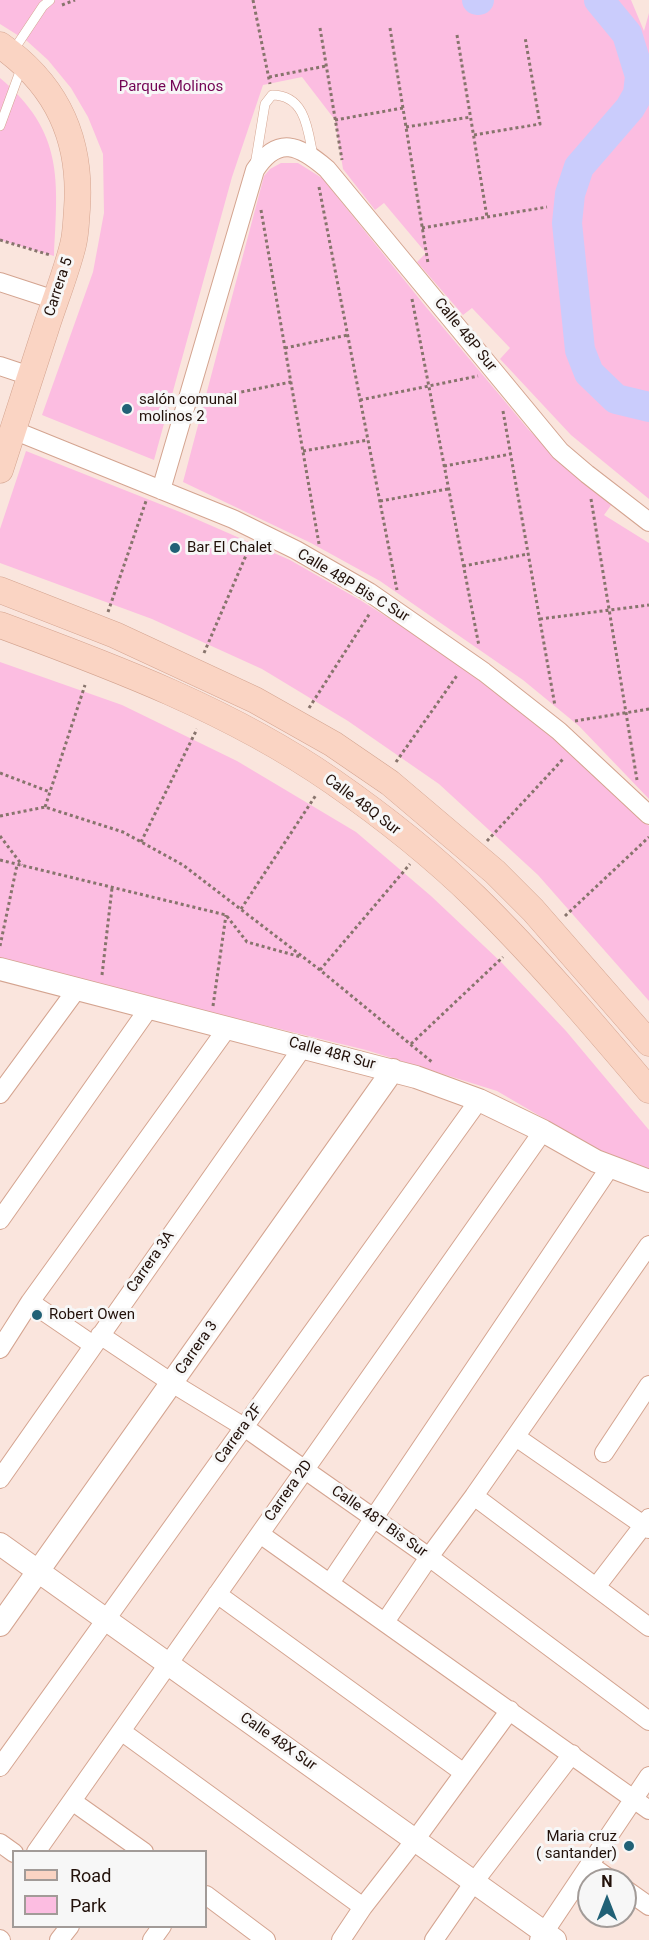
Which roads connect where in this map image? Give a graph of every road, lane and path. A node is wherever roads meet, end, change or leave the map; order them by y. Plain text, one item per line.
1 (50, 0) edge
2 (253, 0) edge
3 (320, 28) dead end
4 (390, 28) dead end
5 (458, 35) dead end
6 (525, 37) dead end
7 (11, 54) edge
8 (326, 66) junction
9 (268, 77) junction
10 (272, 95) junction
11 (403, 108) junction
12 (471, 117) junction
13 (335, 120) junction
14 (0, 126) edge
15 (406, 127) junction
16 (474, 135) junction
17 (313, 157) junction
18 (255, 170) junction
19 (347, 193) junction
20 (260, 203) dead end
21 (547, 207) dead end
22 (487, 217) junction
23 (422, 228) junction
24 (0, 240) edge
25 (54, 256) dead end
26 (428, 264) dead end
27 (0, 282) edge
28 (411, 296) dead end
29 (55, 300) junction
30 (348, 335) junction
31 (285, 348) junction
32 (0, 366) edge
33 (496, 373) junction
34 (30, 376) junction
35 (291, 382) junction
36 (428, 386) junction
37 (360, 400) junction
38 (187, 403) junction
39 (502, 408) dead end
40 (13, 430) junction
41 (368, 441) junction
42 (303, 451) junction
43 (511, 454) junction
44 (1, 462) edge
45 (444, 466) junction
46 (587, 474) junction
47 (156, 488) junction
48 (448, 489) junction
49 (380, 501) junction
50 (649, 522) edge
51 (256, 531) junction
52 (528, 554) junction
53 (323, 566) junction
54 (463, 566) junction
55 (0, 590) edge
56 (379, 599) junction
57 (649, 605) edge
58 (609, 611) junction
59 (107, 615) dead end
60 (402, 615) junction
61 (540, 619) junction
62 (0, 625) edge
63 (203, 654) dead end
64 (468, 661) junction
65 (484, 672) junction
66 (85, 685) dead end
67 (309, 708) dead end
68 (649, 709) edge
69 (624, 713) junction
70 (559, 728) junction
71 (197, 729) dead end
72 (576, 745) junction
73 (394, 764) dead end
74 (0, 773) edge
75 (320, 790) dead end
76 (50, 792) junction
77 (45, 807) junction
78 (645, 811) edge
79 (0, 816) edge
80 (0, 836) edge
81 (649, 837) edge
82 (487, 841) dead end
83 (141, 842) junction
84 (0, 861) edge
85 (411, 863) dead end
86 (17, 865) junction
87 (23, 866) junction
88 (112, 888) junction
89 (241, 909) junction
90 (226, 915) junction
91 (563, 918) dead end
92 (0, 946) edge
93 (505, 955) dead end
94 (303, 957) junction
95 (0, 969) edge
96 (320, 970) junction
97 (77, 989) junction
98 (99, 995) junction
99 (149, 1008) junction
100 (219, 1025) junction
101 (649, 1042) edge
102 (411, 1044) junction
103 (303, 1047) junction
104 (436, 1065) dead end
105 (393, 1070) junction
106 (649, 1089) edge
107 (0, 1094) edge
108 (479, 1100) junction
109 (543, 1131) junction
110 (610, 1167) junction
111 (649, 1181) edge
112 (0, 1220) edge
113 (649, 1245) edge
114 (30, 1302) junction
115 (97, 1340) junction
116 (0, 1349) edge
117 (172, 1383) junction
118 (649, 1385) edge
119 (244, 1427) junction
120 (516, 1437) junction
121 (604, 1453) dead end
122 (304, 1470) junction
123 (0, 1479) edge
124 (474, 1496) junction
125 (372, 1519) junction
126 (647, 1524) edge
127 (260, 1534) junction
128 (0, 1544) edge
129 (429, 1557) junction
130 (38, 1571) junction
131 (330, 1583) junction
132 (596, 1587) junction
133 (217, 1594) junction
134 (106, 1620) junction
135 (385, 1622) junction
136 (0, 1625) edge
137 (649, 1627) edge
138 (168, 1664) junction
139 (510, 1710) junction
140 (649, 1722) edge
141 (121, 1731) junction
142 (572, 1754) junction
143 (0, 1767) edge
144 (464, 1773) junction
145 (649, 1776) edge
146 (634, 1798) junction
147 (72, 1801) junction
148 (649, 1810) edge
149 (416, 1840) junction
150 (135, 1849) edge
151 (37, 1850) edge
152 (590, 1865) junction
153 (594, 1868) edge
154 (474, 1882) junction
155 (207, 1896) edge
156 (363, 1907) junction
157 (68, 1928) edge
158 (546, 1937) edge
159 (261, 1939) edge
160 (59, 1940) edge
161 (341, 1940) edge
162 (434, 1940) edge

1 - 7 lane
2 - 9 path
3 - 8 path
4 - 11 path
5 - 12 path
6 - 16 path
7 - 14 lane
7 - 29 main road, Carrera 5
8 - 9 path
8 - 13 path
9 - 10 path
10 - 17 lane
10 - 18 lane
11 - 13 path
11 - 15 path
12 - 15 path
12 - 16 path
13 - 19 path
15 - 23 path
16 - 22 path
17 - 18 street, Calle 48P Sur
17 - 19 street, Calle 48P Sur
17 - 30 path
18 - 38 street
19 - 33 street, Calle 48P Sur
20 - 31 path
21 - 22 path
22 - 23 path
23 - 26 path
24 - 25 path
27 - 29 street
28 - 36 path
29 - 34 main road, Carrera 5
30 - 31 path
30 - 37 path
31 - 35 path
32 - 34 street
33 - 36 path
33 - 46 street, Calle 48P Sur
34 - 40 main road, Carrera 5
35 - 38 path
35 - 42 path
36 - 37 path
36 - 45 path
37 - 41 path
38 - 47 street
39 - 43 path
40 - 44 main road, Carrera 5
40 - 47 street, Calle 48P Bis C Sur
41 - 42 path
41 - 49 path
42 - 53 path
43 - 45 path
43 - 52 path
45 - 48 path
46 - 50 street, Calle 48P Sur
46 - 58 path
47 - 51 street, Calle 48P Bis C Sur
47 - 59 path
48 - 49 path
48 - 54 path
49 - 60 path
51 - 53 street, Calle 48P Bis C Sur
51 - 63 path
52 - 54 path
52 - 61 path
53 - 56 street, Calle 48P Bis C Sur
54 - 65 path
55 - 101 main road, Calle 48Q Sur
56 - 60 street, Calle 48P Bis C Sur
56 - 67 path
57 - 58 path
58 - 61 path
58 - 69 path
60 - 64 street, Calle 48P Bis C Sur
61 - 70 path
62 - 106 main road, Calle 48Q Sur
64 - 65 street, Calle 48P Bis C Sur
64 - 73 path
65 - 70 street, Calle 48P Bis C Sur
66 - 76 path
68 - 69 path
69 - 70 path
69 - 78 path
70 - 72 street, Calle 48P Bis C Sur
71 - 83 path
72 - 78 street, Calle 48P Bis C Sur
72 - 82 path
74 - 76 path
75 - 89 path
76 - 77 path
77 - 79 path
77 - 83 path
80 - 87 path
81 - 91 path
83 - 89 path
84 - 86 path
85 - 96 path
86 - 87 path
86 - 92 path
87 - 88 path
88 - 90 path
88 - 98 path
89 - 94 path
90 - 94 path
90 - 100 path
93 - 102 path
94 - 96 path
95 - 97 street, Calle 48R Sur
96 - 102 path
97 - 98 street, Calle 48R Sur
97 - 107 street
98 - 99 street, Calle 48R Sur
99 - 100 street, Calle 48R Sur
99 - 112 street
100 - 103 street, Calle 48R Sur
100 - 114 street
102 - 104 path
103 - 105 street, Calle 48R Sur
103 - 115 street, Carrera 3A
105 - 108 street, Calle 48R Sur
105 - 117 street, Carrera 3
108 - 109 street, Calle 48R Sur
108 - 119 street, Carrera 2F
109 - 110 street, Calle 48R Sur
109 - 122 street, Carrera 2D
110 - 111 street, Calle 48R Sur
110 - 125 street
113 - 120 street
114 - 115 street, Calle 48T Bis Sur
114 - 116 street
115 - 117 street, Calle 48T Bis Sur
115 - 123 street, Carrera 3A
117 - 119 street, Calle 48T Bis Sur
117 - 130 street, Carrera 3
118 - 121 street
119 - 122 street, Calle 48T Bis Sur
119 - 134 street, Carrera 2F
120 - 124 street
120 - 126 street
122 - 125 street, Calle 48T Bis Sur
122 - 127 street, Carrera 2D
124 - 129 street
124 - 132 street
125 - 129 street, Calle 48T Bis Sur
125 - 131 street
126 - 132 street
127 - 131 street
127 - 133 street, Carrera 2D
128 - 130 street, Calle 48X Sur
129 - 135 street
129 - 140 street, Calle 48T Bis Sur
130 - 134 street, Calle 48X Sur
130 - 136 street, Carrera 3
131 - 135 street
132 - 137 street
133 - 138 street, Carrera 2D
133 - 144 street
134 - 138 street, Calle 48X Sur
134 - 143 street, Carrera 2F
135 - 139 street
138 - 141 street, Carrera 2D
138 - 149 street, Calle 48X Sur
139 - 142 street
139 - 144 street
141 - 147 street, Carrera 2D
141 - 156 street
142 - 146 street
142 - 154 street
144 - 149 street
145 - 146 street
146 - 148 street
146 - 152 street
147 - 150 street
147 - 151 street, Carrera 2D
149 - 154 street, Calle 48X Sur
149 - 156 street
152 - 153 street
152 - 158 street
154 - 158 street, Calle 48X Sur
154 - 162 street
155 - 159 street
156 - 161 street
157 - 160 street

